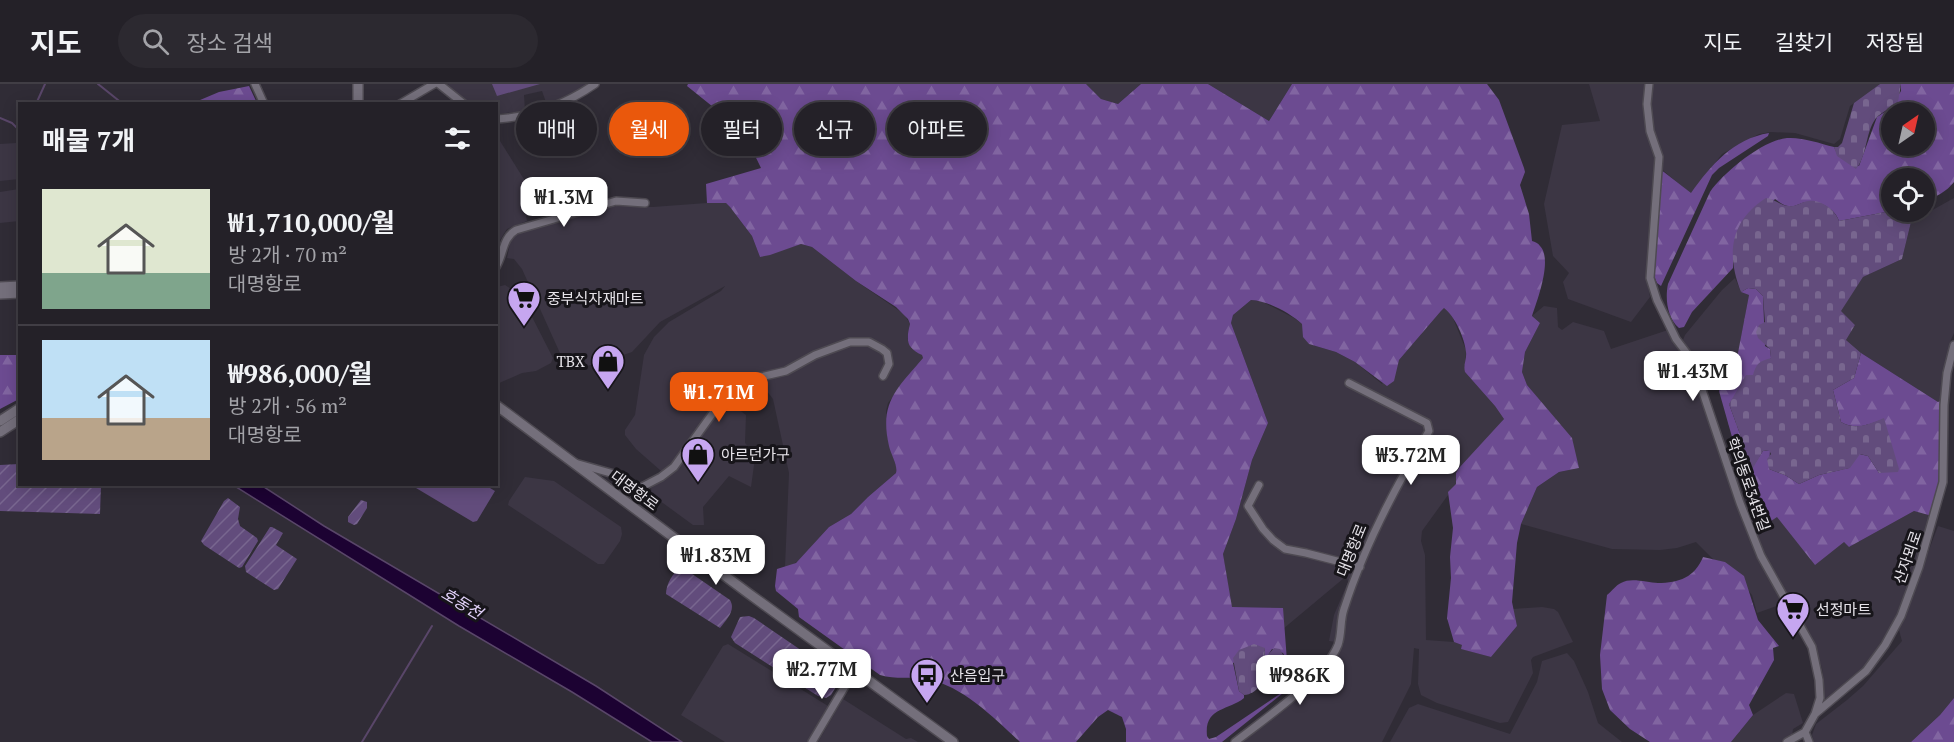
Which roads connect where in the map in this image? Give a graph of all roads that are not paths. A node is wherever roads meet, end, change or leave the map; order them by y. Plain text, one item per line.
1 (255, 84) edge
2 (358, 84) edge
3 (434, 84) edge
4 (439, 84) edge
5 (595, 84) edge
6 (1649, 84) edge
7 (263, 102) edge
8 (358, 102) edge
9 (403, 102) edge
10 (462, 102) edge
11 (498, 119) edge
12 (645, 203) dead end
13 (498, 264) edge
14 (18, 286) edge
15 (0, 287) edge
16 (18, 293) edge
17 (0, 294) edge
18 (1954, 345) edge
19 (884, 376) dead end
20 (1349, 383) dead end
21 (498, 406) edge
22 (17, 413) edge
23 (0, 421) edge
24 (0, 432) edge
25 (573, 462) junction
26 (1259, 485) dead end
27 (1360, 567) junction
28 (854, 670) junction
29 (1815, 714) junction
30 (1805, 732) junction
31 (812, 742) edge
32 (953, 742) edge
33 (1235, 742) edge
34 (1787, 742) edge
35 (1809, 742) edge

1 - 7 street
2 - 8 main road
3 - 9 street
4 - 10 street
5 - 11 street
6 - 29 street, 학의동로34번길
12 - 13 street
14 - 15 main road
16 - 17 main road
18 - 29 street, 산자뫼로
19 - 25 street, 대명항로
20 - 27 street, 대명항로
21 - 25 main road, 대명항로
22 - 23 main road
22 - 24 main road
25 - 28 main road, 대명항로
26 - 27 street
27 - 33 street, 대명항로
28 - 31 street
28 - 32 main road, 대명항로
29 - 30 street, 산자뫼로
30 - 34 street
30 - 35 street

